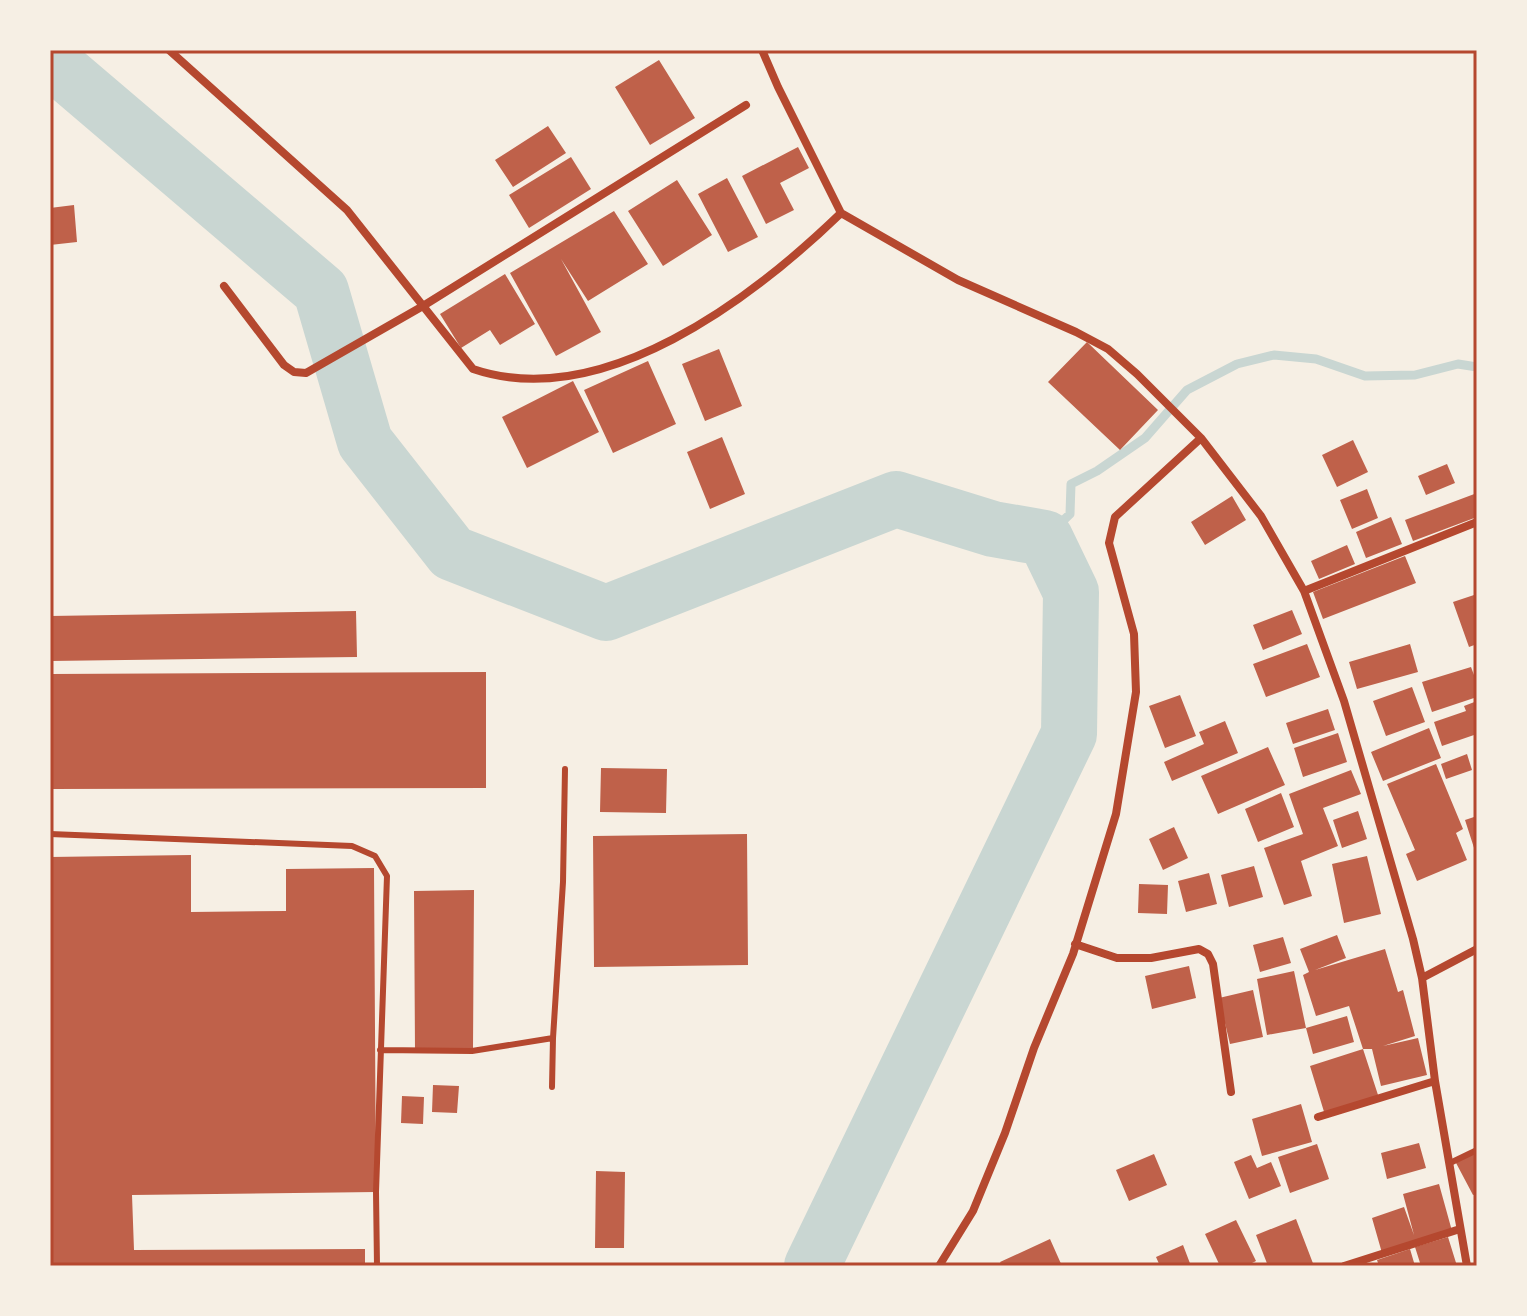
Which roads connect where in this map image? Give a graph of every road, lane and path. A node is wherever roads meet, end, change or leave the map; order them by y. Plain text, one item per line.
1 (169, 50) edge
2 (762, 50) edge
3 (746, 105) dead end
4 (841, 213) junction
5 (224, 286) dead end
6 (423, 306) junction
7 (1201, 438) junction
8 (1477, 522) edge
9 (1304, 591) junction
10 (565, 769) dead end
11 (50, 834) edge
12 (1075, 944) junction
13 (1477, 949) edge
14 (1422, 978) junction
15 (553, 1038) junction
16 (380, 1050) junction
17 (1435, 1081) junction
18 (552, 1087) dead end
19 (1231, 1092) dead end
20 (1318, 1117) dead end
21 (1477, 1150) edge
22 (1450, 1163) junction
23 (1460, 1229) junction
24 (377, 1266) edge
25 (939, 1266) edge
26 (1344, 1266) edge
27 (1467, 1266) edge

1 - 6 street
2 - 4 street
3 - 6 street
4 - 6 street
4 - 7 street
5 - 6 street
7 - 9 street
7 - 12 street
8 - 9 street
9 - 14 street
10 - 15 lane
11 - 16 lane
12 - 19 street
12 - 25 street
13 - 14 street
14 - 17 street
15 - 16 lane
15 - 18 lane
16 - 24 lane
17 - 20 street
17 - 22 street
21 - 22 lane
22 - 23 street
23 - 26 street
23 - 27 street

